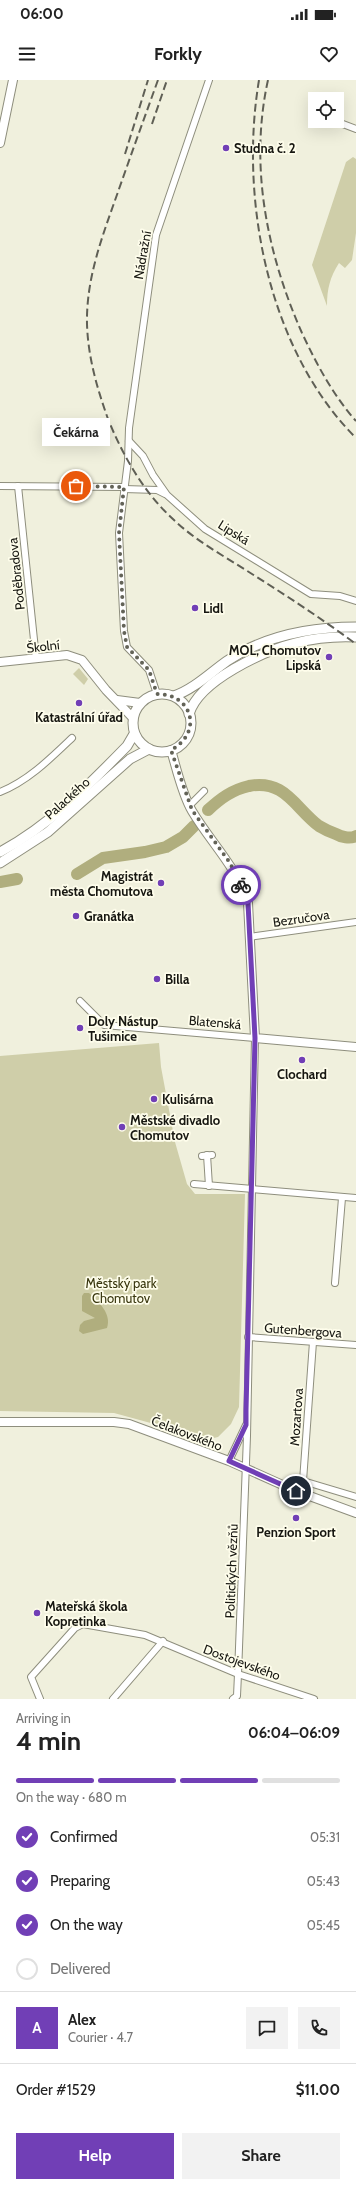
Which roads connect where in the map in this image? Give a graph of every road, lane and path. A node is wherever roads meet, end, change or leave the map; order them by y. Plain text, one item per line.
1 (13, 80) edge
2 (209, 80) edge
3 (344, 124) edge
4 (356, 129) edge
5 (0, 143) edge
6 (129, 441) junction
7 (0, 486) edge
8 (18, 486) junction
9 (124, 488) junction
10 (167, 495) junction
11 (356, 601) edge
12 (356, 627) edge
13 (356, 637) edge
14 (36, 659) junction
15 (0, 662) edge
16 (157, 694) junction
17 (174, 696) junction
18 (117, 700) junction
19 (140, 703) junction
20 (189, 714) junction
21 (133, 718) junction
22 (134, 734) junction
23 (72, 738) dead end
24 (148, 749) junction
25 (171, 750) junction
26 (204, 791) dead end
27 (0, 792) edge
28 (189, 806) junction
29 (0, 852) edge
30 (0, 863) edge
31 (356, 922) edge
32 (249, 937) junction
33 (80, 1001) dead end
34 (255, 1038) junction
35 (356, 1048) edge
36 (207, 1155) dead end
37 (194, 1184) dead end
38 (209, 1186) junction
39 (252, 1189) junction
40 (342, 1198) junction
41 (356, 1198) edge
42 (335, 1283) dead end
43 (248, 1337) junction
44 (313, 1342) junction
45 (356, 1345) edge
46 (0, 1422) edge
47 (246, 1425) junction
48 (229, 1461) junction
49 (246, 1468) junction
50 (303, 1481) junction
51 (296, 1491) junction
52 (356, 1497) edge
53 (356, 1513) edge
54 (163, 1641) junction
55 (238, 1674) junction
56 (236, 1698) edge
57 (40, 1699) edge
58 (113, 1699) edge
59 (314, 1699) edge

1 - 5 street
2 - 6 street, Nádražní
3 - 4 street
6 - 9 street, Nádražní
6 - 10 street, Lipská
7 - 8 street
8 - 9 street
8 - 14 street, Poděbradova
9 - 10 street
9 - 16 street, Nádražní
10 - 11 street, Lipská
12 - 17 main road
13 - 20 main road
14 - 15 street, Školní
14 - 18 street, Školní
16 - 17 main road
16 - 19 main road
17 - 20 main road
18 - 19 street
18 - 21 street, Školní
19 - 21 main road
20 - 25 main road
21 - 22 main road
22 - 24 main road
22 - 29 main road, Palackého
23 - 27 street
24 - 25 main road
24 - 30 main road, Palackého
25 - 28 street
26 - 28 street
28 - 32 street
31 - 32 street, Bezručova
32 - 34 street
33 - 34 street, Blatenská
34 - 35 street, Blatenská
34 - 39 street, Politických vězňů
36 - 38 street
37 - 38 street
38 - 39 street
39 - 40 street
39 - 43 street, Politických vězňů
40 - 41 street
40 - 42 street
43 - 44 street, Gutenbergova
43 - 47 street, Politických vězňů
44 - 45 street, Gutenbergova
44 - 50 street, Mozartova
46 - 48 street, Čelakovského
47 - 48 street
47 - 49 street, Politických vězňů
48 - 49 street, Čelakovského
49 - 51 street, Čelakovského
49 - 55 street, Politických vězňů
50 - 51 street
50 - 52 street
51 - 53 street, Čelakovského
54 - 55 street, Dostojevského
54 - 57 street, Dostojevského
54 - 58 street
55 - 56 street, Politických vězňů
55 - 59 street, Dostojevského

